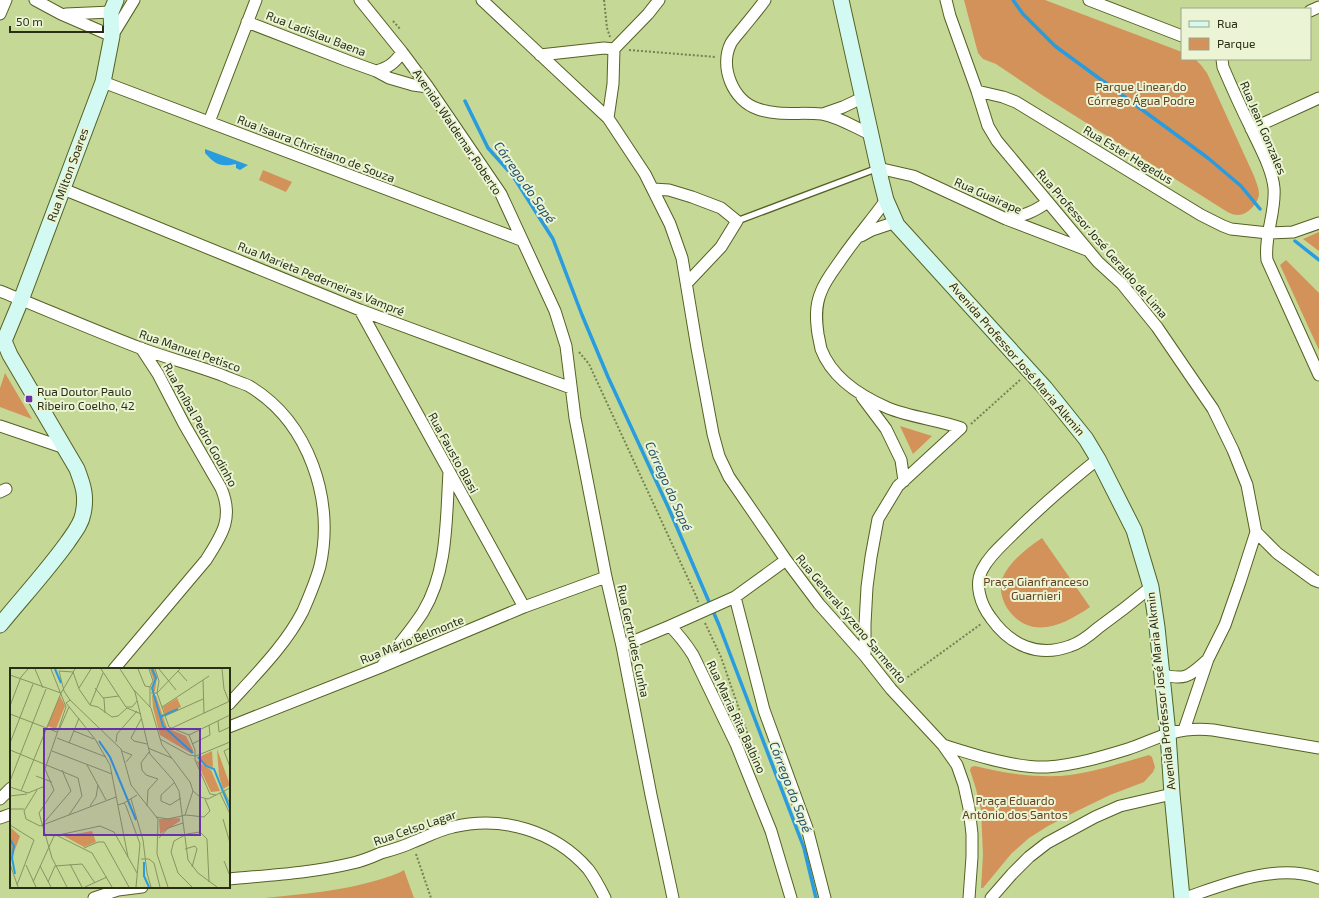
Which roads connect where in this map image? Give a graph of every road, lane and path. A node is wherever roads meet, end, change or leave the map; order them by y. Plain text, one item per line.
1 (6, 0) edge
2 (35, 0) edge
3 (134, 0) edge
4 (256, 0) edge
5 (360, 0) edge
6 (482, 0) edge
7 (604, 0) edge
8 (659, 0) edge
9 (765, 0) edge
10 (841, 0) edge
11 (946, 0) edge
12 (1089, 0) edge
13 (114, 6) edge
14 (0, 14) edge
15 (61, 14) junction
16 (390, 16) dead end
17 (247, 22) junction
18 (403, 34) dead end
19 (112, 36) junction
20 (1181, 36) edge
21 (614, 48) junction
22 (402, 52) junction
23 (540, 55) junction
24 (727, 58) junction
25 (1222, 60) edge
26 (376, 71) junction
27 (102, 82) junction
28 (428, 87) junction
29 (977, 91) junction
30 (862, 98) junction
31 (1319, 98) edge
32 (822, 114) junction
33 (608, 118) junction
34 (209, 122) junction
35 (1251, 129) junction
36 (870, 134) junction
37 (878, 168) junction
38 (63, 189) junction
39 (653, 189) junction
40 (886, 200) junction
41 (1048, 202) junction
42 (1006, 219) junction
43 (737, 221) junction
44 (896, 222) junction
45 (1319, 223) edge
46 (1268, 233) junction
47 (521, 240) junction
48 (854, 241) junction
49 (1088, 250) junction
50 (687, 283) junction
51 (0, 291) edge
52 (21, 300) junction
53 (360, 310) junction
54 (2, 346) edge
55 (141, 348) junction
56 (578, 350) dead end
57 (1030, 371) junction
58 (1319, 375) edge
59 (571, 388) junction
60 (860, 393) junction
61 (0, 426) edge
62 (961, 428) junction
63 (65, 448) junction
64 (1098, 459) junction
65 (449, 472) junction
66 (904, 481) junction
67 (1256, 532) junction
68 (786, 560) junction
69 (606, 577) junction
70 (1319, 582) edge
71 (1151, 587) junction
72 (735, 596) junction
73 (524, 607) junction
74 (700, 613) junction
75 (990, 618) junction
76 (0, 625) edge
77 (670, 626) junction
78 (622, 646) junction
79 (865, 656) junction
80 (1208, 659) junction
81 (381, 667) junction
82 (115, 668) edge
83 (1162, 675) junction
84 (892, 689) junction
85 (230, 703) edge
86 (230, 727) edge
87 (1184, 730) junction
88 (1168, 734) junction
89 (943, 745) junction
90 (1319, 748) edge
91 (757, 762) dead end
92 (10, 789) edge
93 (1172, 794) junction
94 (0, 799) edge
95 (10, 814) edge
96 (0, 818) edge
97 (413, 843) junction
98 (1319, 878) edge
99 (230, 879) edge
100 (134, 888) edge
101 (99, 897) edge
102 (431, 898) edge
103 (605, 898) edge
104 (673, 898) edge
105 (791, 898) edge
106 (825, 898) edge
107 (969, 898) edge
108 (990, 898) edge
109 (1184, 898) edge

1 - 14 street
2 - 15 street
3 - 19 street, Rua Milton Soares
4 - 17 street
5 - 22 street, Avenida Waldemar Roberto
6 - 23 street, Rua General Syzeno Sarmento
7 - 21 path
8 - 21 street
9 - 24 street
10 - 30 street, Avenida Professor José Maria Alkmin
11 - 29 street, Rua Professor José Geraldo de Lima
12 - 20 street
13 - 15 street
13 - 19 street
15 - 19 street
16 - 18 path
17 - 26 street, Rua Ladislau Baena
17 - 34 street
19 - 27 street, Rua Milton Soares
21 - 23 street
21 - 24 path
21 - 33 street
22 - 26 street, Rua Ladislau Baena
22 - 28 street, Avenida Waldemar Roberto
23 - 33 street, Rua General Syzeno Sarmento
24 - 32 street
25 - 35 street, Rua Jean Gonzales
26 - 28 street, Rua Ladislau Baena
27 - 34 street, Rua Isaura Christiano de Souza
27 - 38 street, Rua Milton Soares
28 - 47 street, Avenida Waldemar Roberto
29 - 41 street, Rua Professor José Geraldo de Lima
29 - 46 street, Rua Ester Hegedus
30 - 32 street
30 - 36 street, Avenida Professor José Maria Alkmin
31 - 35 street
32 - 36 street
33 - 39 street, Rua General Syzeno Sarmento
34 - 47 street, Rua Isaura Christiano de Souza
35 - 46 street, Rua Jean Gonzales
36 - 37 street, Avenida Professor José Maria Alkmin
37 - 40 street, Avenida Professor José Maria Alkmin
37 - 42 street, Rua Guairape
37 - 43 lane
38 - 52 street, Rua Milton Soares
38 - 53 street, Rua Marieta Pederneiras Vampré
39 - 43 street
39 - 50 street, Rua General Syzeno Sarmento
40 - 44 street, Avenida Professor José Maria Alkmin
40 - 48 street
41 - 42 street
41 - 49 street, Rua Professor José Geraldo de Lima
42 - 49 street, Rua Guairape
43 - 50 street
44 - 48 street
44 - 57 street, Avenida Professor José Maria Alkmin
45 - 46 street, Rua Ester Hegedus
46 - 58 street, Rua Jean Gonzales
47 - 59 street, Avenida Waldemar Roberto
48 - 60 street
49 - 67 street, Rua Professor José Geraldo de Lima
50 - 68 street, Rua General Syzeno Sarmento
51 - 52 street, Rua Manuel Petisco
52 - 54 street, Rua Milton Soares
52 - 55 street, Rua Manuel Petisco
53 - 59 street, Rua Marieta Pederneiras Vampré
53 - 65 street, Rua Fausto Blasi
54 - 63 street
55 - 82 street, Rua Aníbal Pedro Godinho
55 - 85 street, Rua Manuel Petisco
56 - 74 path
57 - 62 path
57 - 64 street, Avenida Professor José Maria Alkmin
59 - 69 street, Rua Gertrudes Cunha
60 - 62 street
60 - 66 street
61 - 63 street
62 - 66 street
63 - 76 street
64 - 71 street, Avenida Professor José Maria Alkmin
64 - 75 street
65 - 73 street, Rua Fausto Blasi
65 - 81 street
66 - 79 street
67 - 70 street
67 - 80 street, Rua Professor José Geraldo de Lima
68 - 72 street
68 - 79 street, Rua General Syzeno Sarmento
69 - 73 street, Rua Mário Belmonte
69 - 78 street, Rua Gertrudes Cunha
71 - 75 street
71 - 83 street, Avenida Professor José Maria Alkmin
72 - 74 street
72 - 106 street
73 - 81 street, Rua Mário Belmonte
74 - 77 street
74 - 91 path
75 - 84 path
77 - 78 street
77 - 105 street, Rua Maria Rita Balbino
78 - 104 street, Rua Gertrudes Cunha
79 - 84 street, Rua General Syzeno Sarmento
80 - 83 street, Rua Professor José Geraldo de Lima
80 - 87 street, Rua Professor José Geraldo de Lima
81 - 86 street, Rua Mário Belmonte
83 - 88 street, Avenida Professor José Maria Alkmin
84 - 89 street, Rua General Syzeno Sarmento
87 - 88 street
87 - 90 street
88 - 89 street
88 - 93 street, Avenida Professor José Maria Alkmin
89 - 107 street, Rua General Syzeno Sarmento
92 - 94 street
93 - 108 street
93 - 109 street, Avenida Professor José Maria Alkmin
95 - 96 street
97 - 99 street, Rua Celso Lagar
97 - 102 path
97 - 103 street, Rua Celso Lagar
98 - 109 street
100 - 101 street

